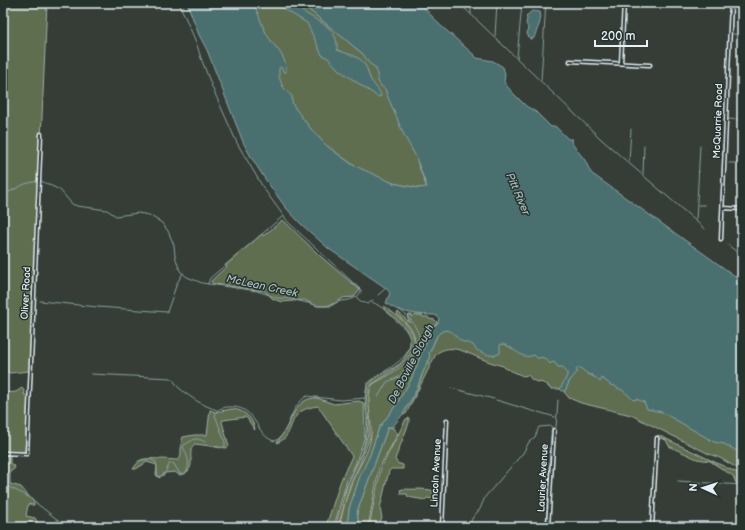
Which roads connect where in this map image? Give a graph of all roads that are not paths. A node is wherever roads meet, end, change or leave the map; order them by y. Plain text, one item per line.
1 (624, 3) edge
2 (731, 3) edge
3 (570, 61) dead end
4 (621, 63) junction
5 (650, 65) dead end
6 (41, 134) dead end
7 (723, 208) junction
8 (742, 209) edge
9 (721, 239) dead end
10 (447, 420) dead end
11 (554, 430) dead end
12 (657, 438) dead end
13 (3, 453) edge
14 (442, 527) edge
15 (548, 527) edge
16 (652, 527) edge

1 - 4 street
2 - 7 street, McQuarrie Road
3 - 4 street
4 - 5 street
6 - 13 street, Oliver Road
7 - 8 street
7 - 9 street, McQuarrie Road
10 - 14 street, Lincoln Avenue
11 - 15 street, Laurier Avenue
12 - 16 street

